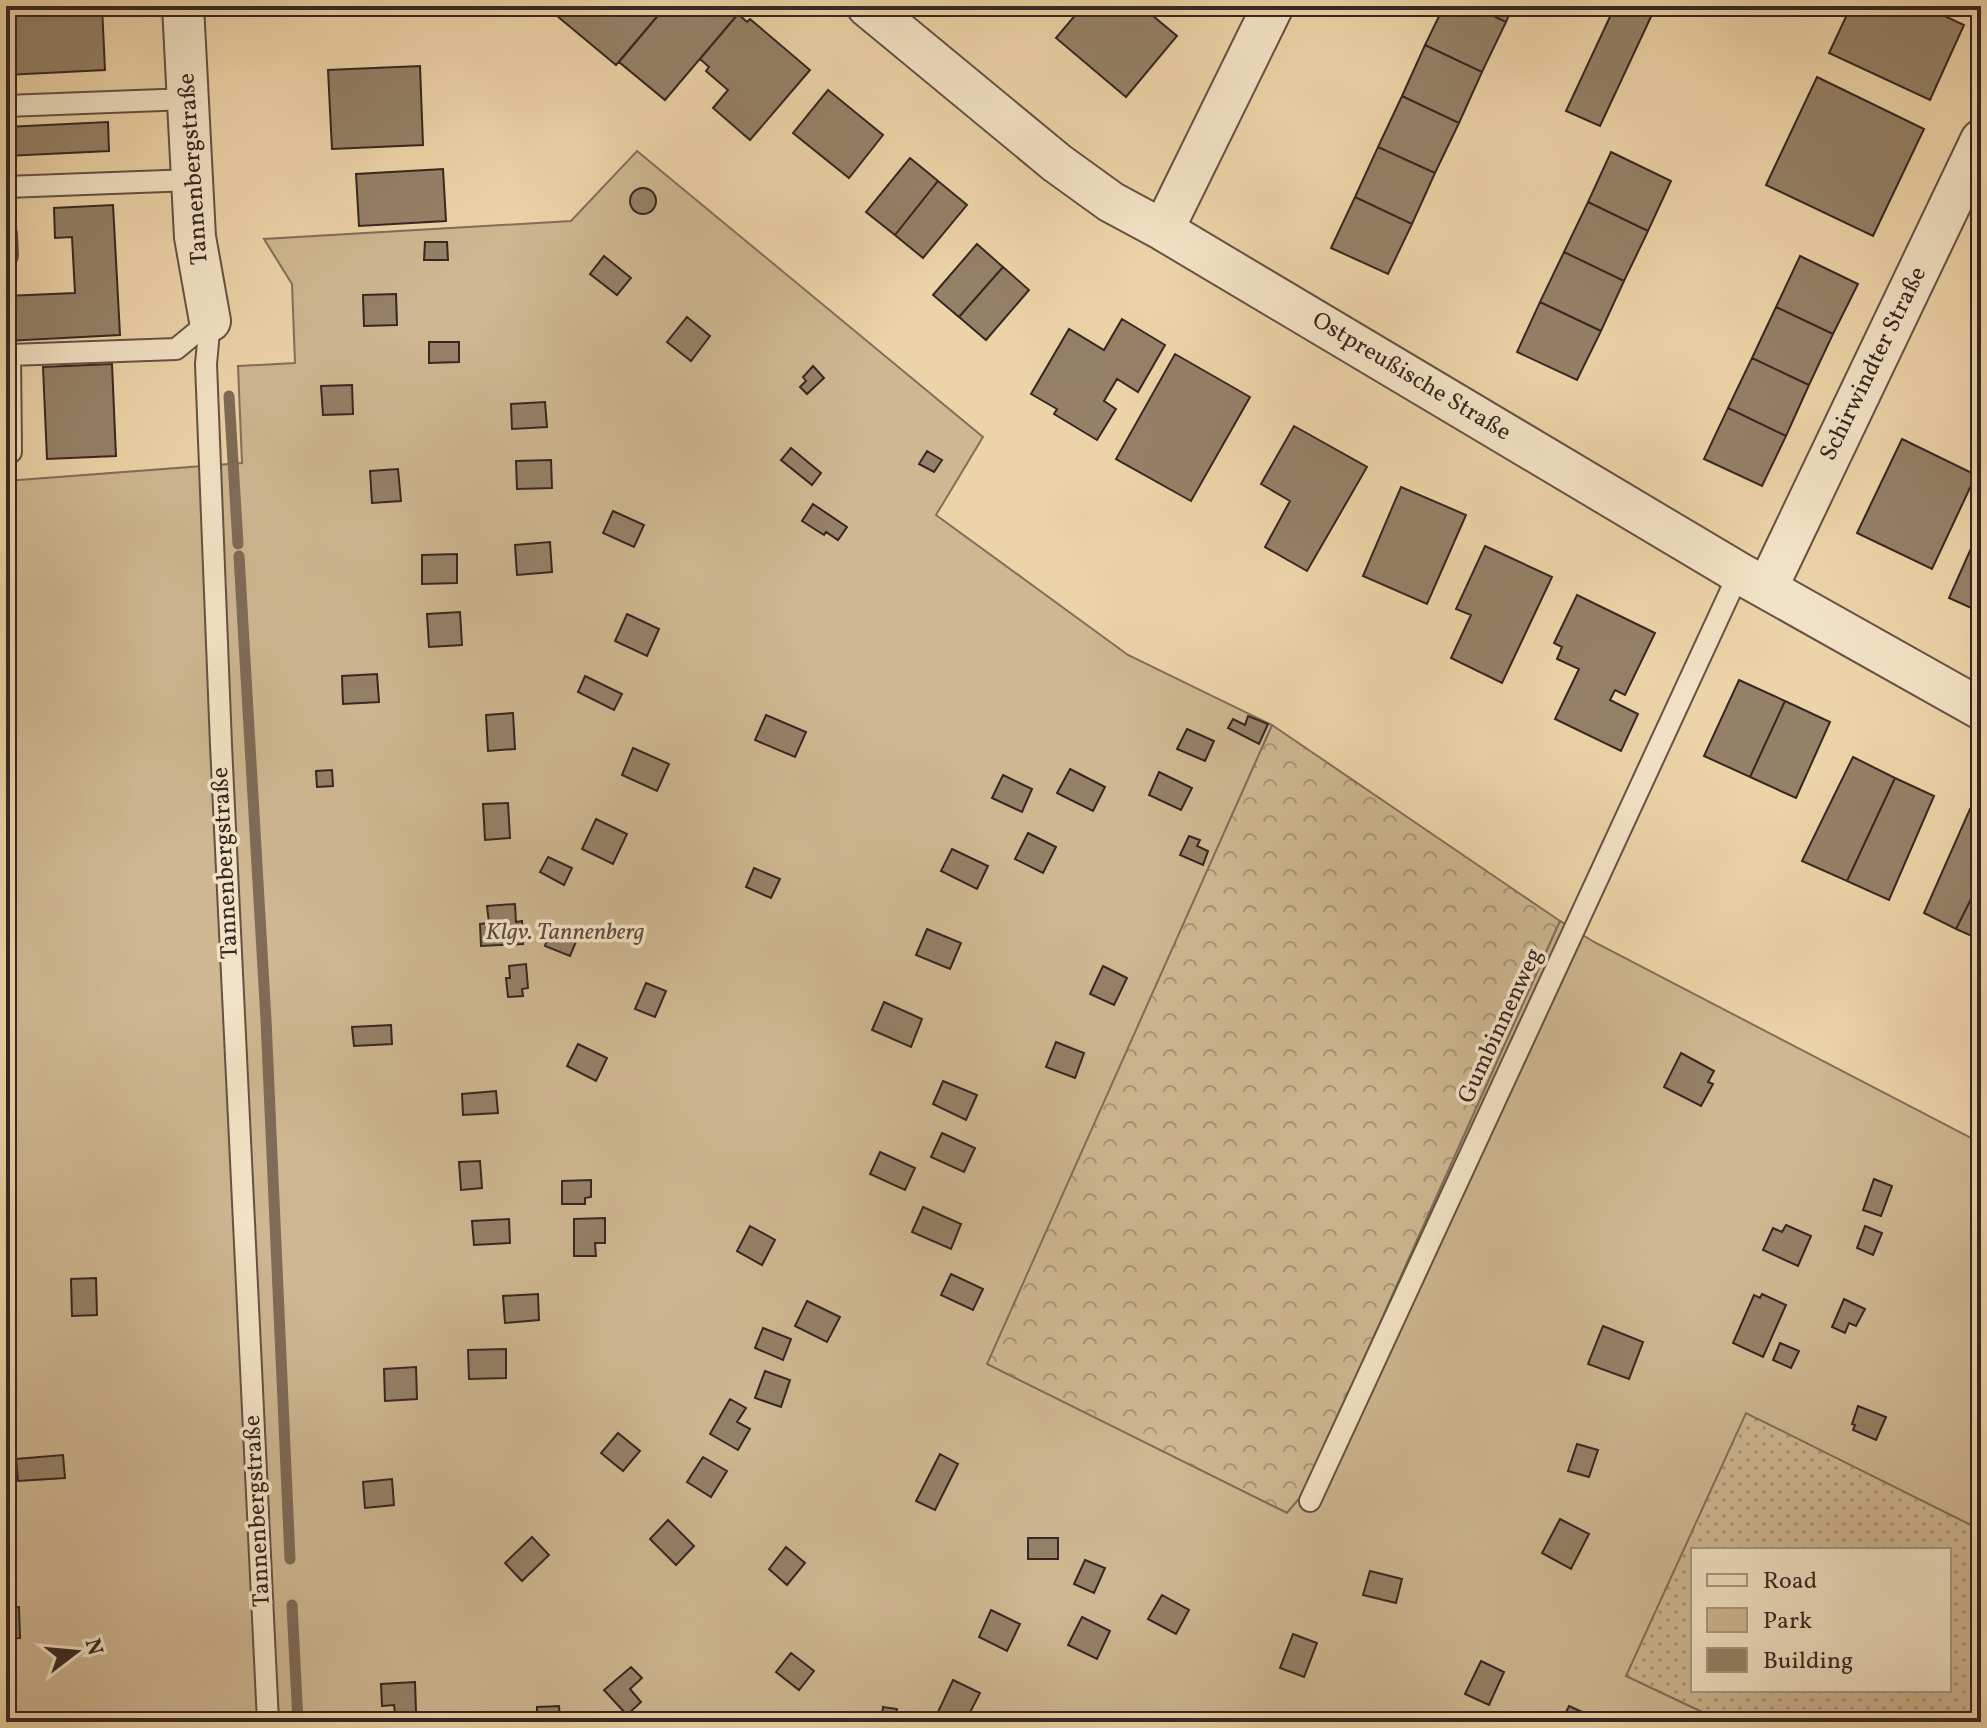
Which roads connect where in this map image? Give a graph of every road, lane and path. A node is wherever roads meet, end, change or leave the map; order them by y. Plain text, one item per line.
1 (183, 6) edge
2 (867, 6) edge
3 (1273, 6) edge
4 (188, 99) junction
5 (6, 106) edge
6 (1981, 140) edge
7 (192, 180) junction
8 (6, 187) edge
9 (1163, 230) junction
10 (6, 234) edge
11 (7, 256) edge
12 (210, 321) junction
13 (11, 452) dead end
14 (1753, 580) junction
15 (1981, 709) edge
16 (1310, 1501) dead end
17 (268, 1722) edge

1 - 4 street, Tannenbergstraße
2 - 9 street, Ostpreußische Straße
3 - 9 street
4 - 5 lane
4 - 7 street, Tannenbergstraße
6 - 14 street, Schirwindter Straße
7 - 8 lane
7 - 12 street, Tannenbergstraße
9 - 14 street, Ostpreußische Straße
10 - 11 lane
12 - 13 lane
12 - 17 lane, Tannenbergstraße
14 - 15 street, Ostpreußische Straße
14 - 16 lane, Gumbinnenweg

